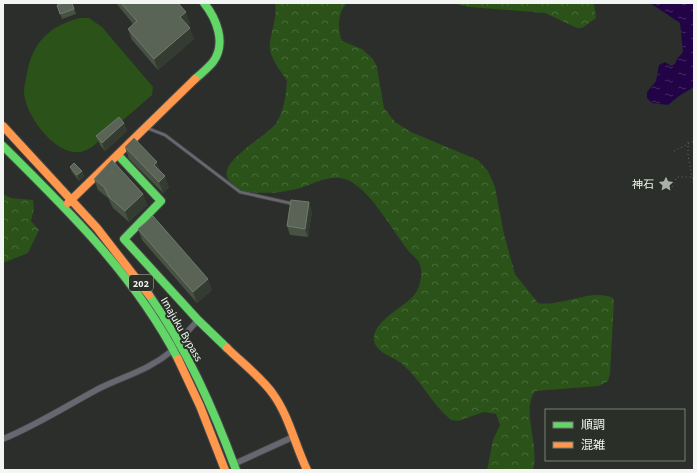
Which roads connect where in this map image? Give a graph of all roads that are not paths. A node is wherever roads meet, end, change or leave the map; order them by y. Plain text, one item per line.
1 (204, 3) edge
2 (3, 126) edge
3 (147, 128) junction
4 (3, 146) edge
5 (118, 156) junction
6 (72, 199) junction
7 (295, 204) edge
8 (65, 207) junction
9 (198, 320) junction
10 (179, 341) junction
11 (173, 350) junction
12 (293, 437) junction
13 (3, 439) edge
14 (235, 467) edge
15 (222, 469) edge
16 (307, 470) edge

1 - 3 main road
2 - 6 main road, Imajuku Bypass / 202
3 - 5 main road
3 - 7 lane
4 - 8 main road, Imajuku Bypass / 202
5 - 6 main road
5 - 9 main road
6 - 8 main road
6 - 10 main road, Imajuku Bypass / 202
8 - 11 main road, Imajuku Bypass / 202
9 - 10 street
9 - 12 main road
10 - 14 main road, Imajuku Bypass / 202
11 - 13 street
11 - 15 main road, Imajuku Bypass / 202
12 - 14 street
12 - 16 main road

